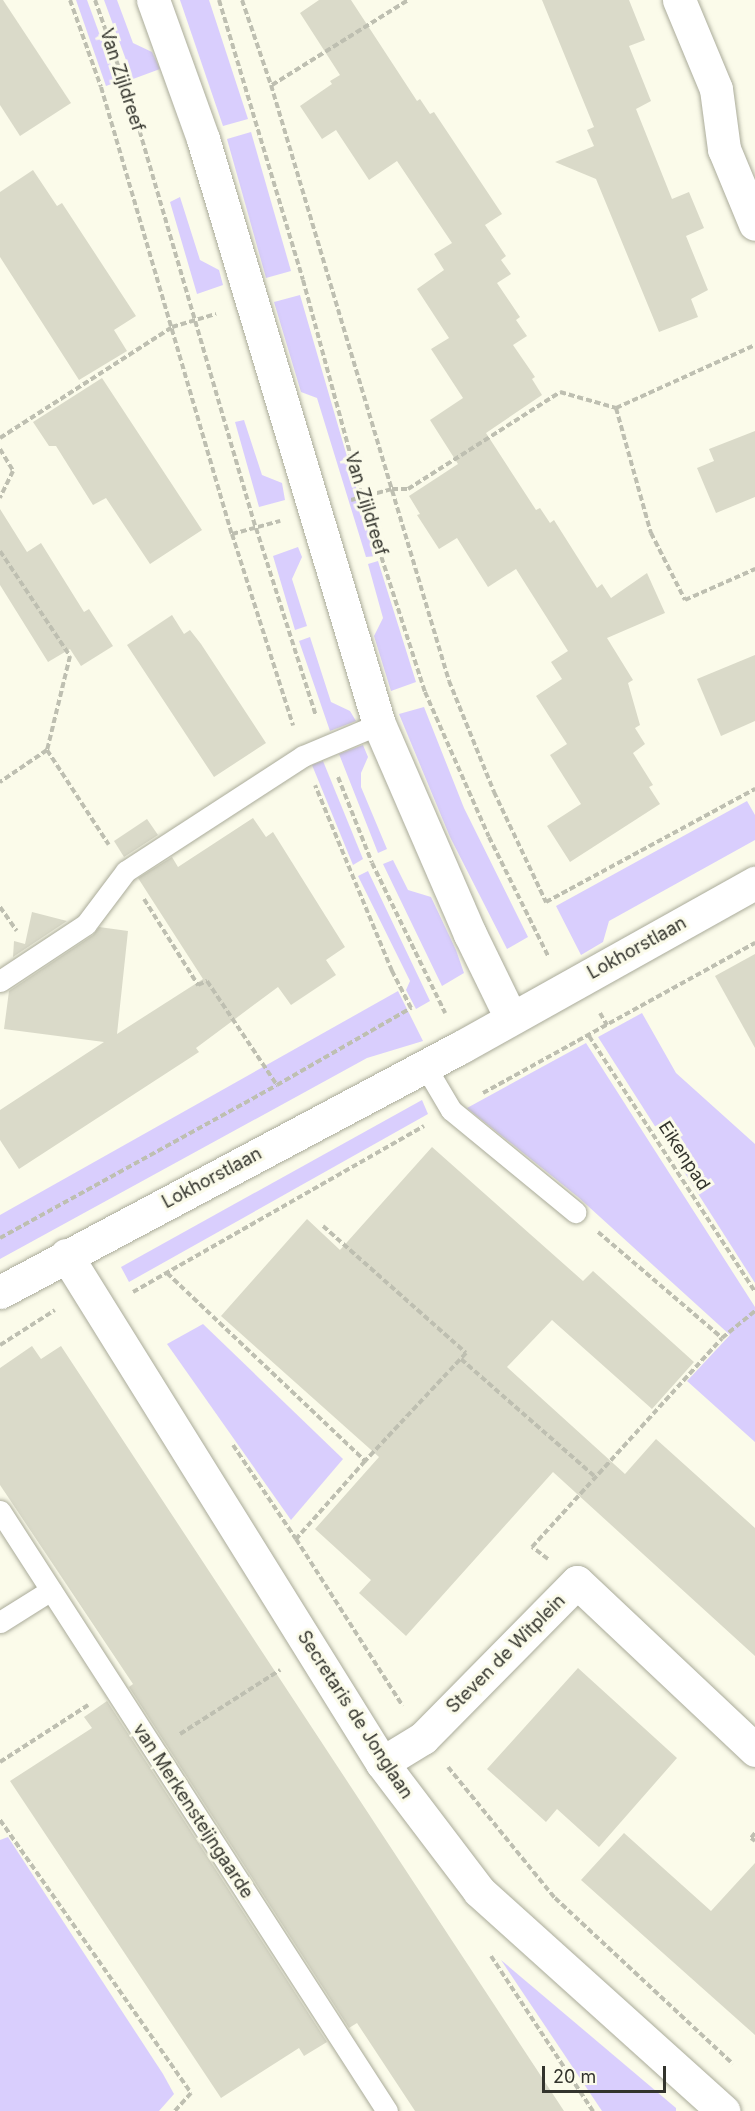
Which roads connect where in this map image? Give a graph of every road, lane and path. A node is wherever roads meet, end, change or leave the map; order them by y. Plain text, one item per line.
1 (70, 0) edge
2 (95, 0) edge
3 (153, 0) edge
4 (219, 0) edge
5 (242, 0) edge
6 (408, 0) edge
7 (679, 0) edge
8 (271, 85) junction
9 (755, 224) edge
10 (196, 320) junction
11 (172, 327) junction
12 (755, 345) edge
13 (616, 408) junction
14 (0, 438) edge
15 (0, 449) edge
16 (392, 489) junction
17 (362, 497) junction
18 (0, 498) edge
19 (314, 511) junction
20 (255, 528) junction
21 (232, 534) junction
22 (0, 551) edge
23 (755, 569) edge
24 (379, 724) junction
25 (326, 747) junction
26 (47, 750) junction
27 (303, 756) junction
28 (0, 782) edge
29 (755, 789) edge
30 (126, 871) junction
31 (755, 883) edge
32 (755, 943) edge
33 (0, 981) edge
34 (564, 989) junction
35 (511, 1018) junction
36 (589, 1036) junction
37 (461, 1047) junction
38 (425, 1066) junction
39 (277, 1085) junction
40 (451, 1110) junction
41 (575, 1212) joint
42 (323, 1226) dead end
43 (0, 1238) edge
44 (66, 1256) junction
45 (0, 1292) edge
46 (755, 1292) edge
47 (63, 1306) dead end
48 (100, 1311) junction
49 (755, 1311) edge
50 (722, 1338) junction
51 (0, 1345) edge
52 (461, 1359) junction
53 (365, 1461) dead end
54 (594, 1476) junction
55 (0, 1511) edge
56 (7, 1538) edge
57 (577, 1582) junction
58 (51, 1590) junction
59 (0, 1622) edge
60 (285, 1666) dead end
61 (114, 1689) junction
62 (755, 1750) edge
63 (155, 1751) junction
64 (0, 1762) edge
65 (382, 1763) junction
66 (0, 1820) edge
67 (755, 1833) edge
68 (755, 1841) edge
69 (176, 2111) edge
70 (387, 2111) edge
71 (723, 2111) edge

1 - 11 path
2 - 10 path, Van Zijldreef
3 - 19 street
4 - 17 path, Van Zijldreef
5 - 8 path
6 - 8 path
7 - 9 street
8 - 16 path
10 - 11 path
10 - 20 path, Van Zijldreef
11 - 14 path
11 - 21 path
12 - 13 path
13 - 16 path
13 - 23 path
15 - 18 path
16 - 17 path
16 - 29 path
17 - 19 path
17 - 34 path, Van Zijldreef
19 - 20 path
19 - 24 street
20 - 21 path
20 - 25 path, Van Zijldreef
21 - 27 path
22 - 26 path
24 - 25 lane
24 - 35 street
25 - 27 lane
25 - 37 path, Van Zijldreef
26 - 28 path
26 - 30 path
27 - 30 lane
27 - 39 path
30 - 33 lane
30 - 39 path
31 - 34 street, Lokhorstlaan
32 - 36 path
34 - 35 street, Lokhorstlaan
35 - 37 street, Lokhorstlaan
36 - 40 path
36 - 46 path, Eikenpad
37 - 38 street, Lokhorstlaan
38 - 40 lane
38 - 44 street, Lokhorstlaan
39 - 43 path
40 - 41 lane
40 - 48 path
41 - 50 path
42 - 52 path
44 - 45 street, Lokhorstlaan
44 - 48 street, Secretaris de Jonglaan
47 - 51 path
48 - 65 street, Secretaris de Jonglaan
49 - 50 path
50 - 54 path
52 - 53 path
52 - 54 path
54 - 57 path
55 - 56 lane, van Merkensteijngaarde
56 - 58 lane, van Merkensteijngaarde
57 - 62 street, Steven de Witplein
57 - 65 street, Steven de Witplein
58 - 59 lane
58 - 61 lane, van Merkensteijngaarde
60 - 63 path
61 - 63 lane, van Merkensteijngaarde
61 - 64 path
63 - 70 lane, van Merkensteijngaarde
65 - 71 street, Secretaris de Jonglaan
66 - 69 path
67 - 68 path

